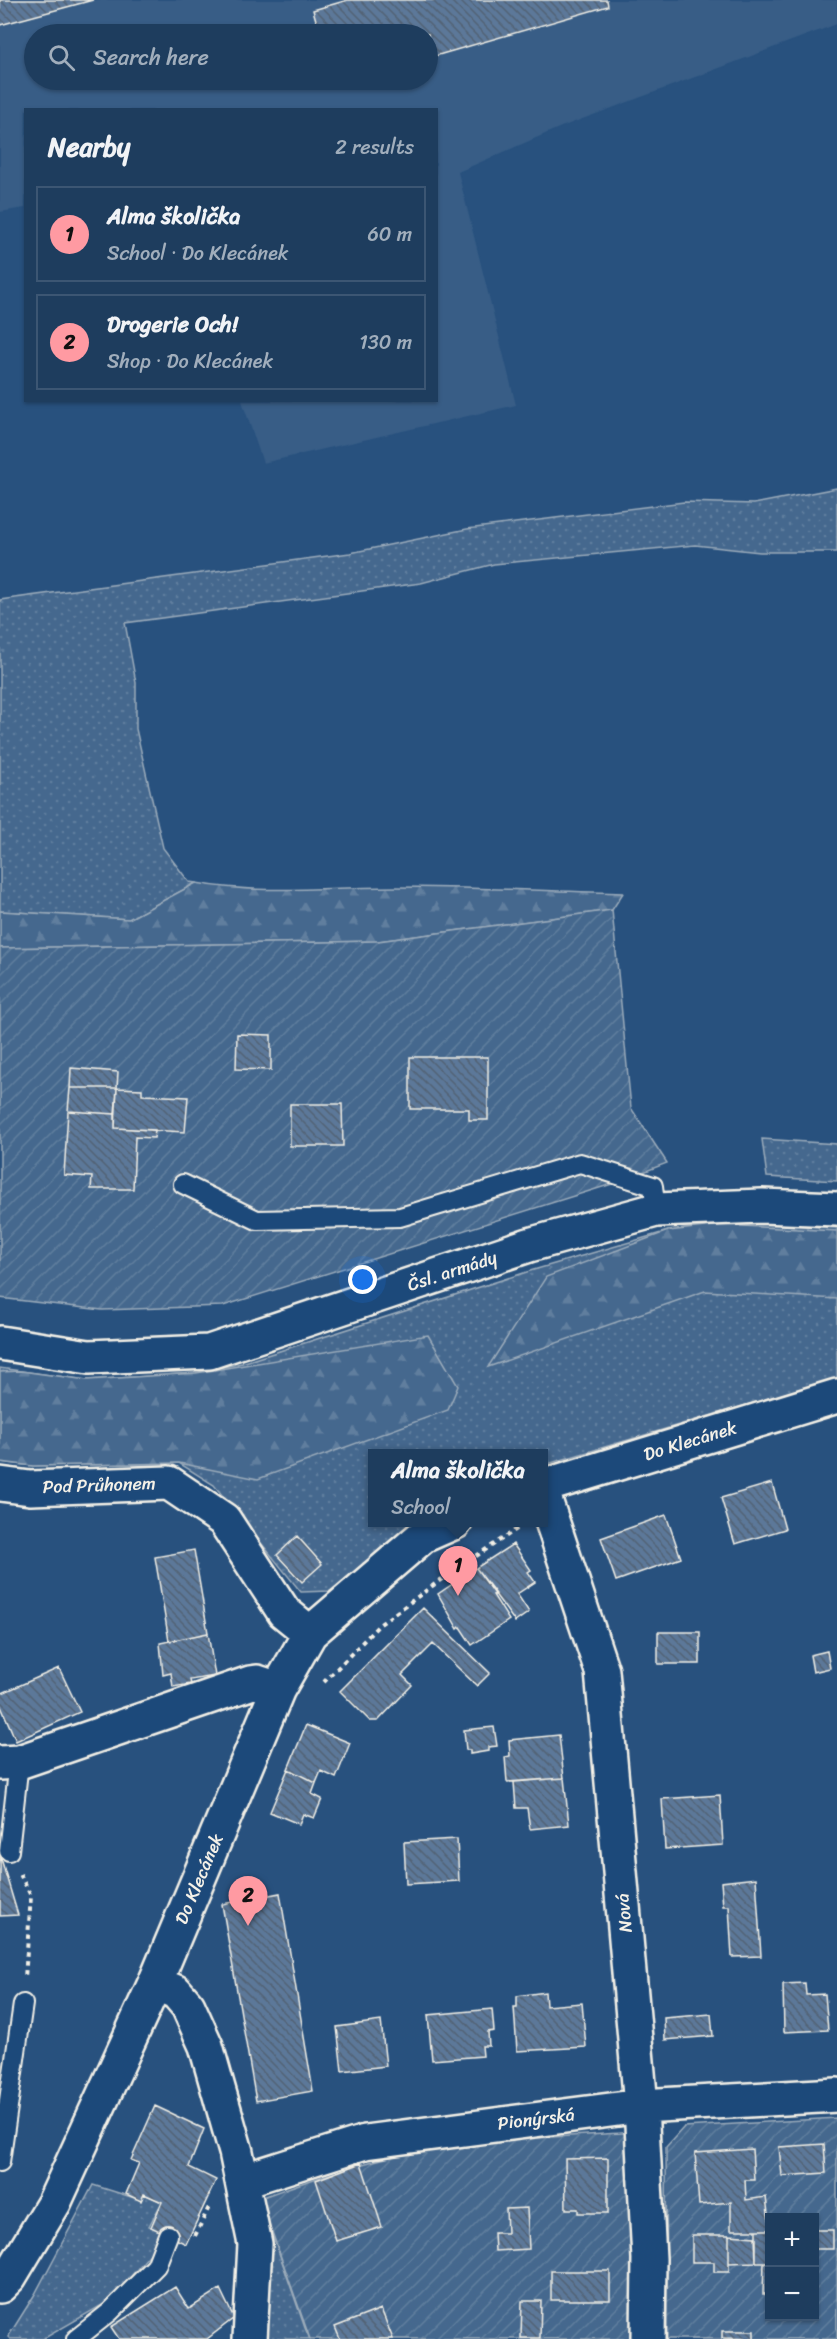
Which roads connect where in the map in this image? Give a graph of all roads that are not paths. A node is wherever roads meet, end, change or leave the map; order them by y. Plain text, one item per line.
1 (183, 1184) dead end
2 (837, 1209) edge
3 (656, 1210) junction
4 (0, 1343) edge
5 (837, 1396) edge
6 (0, 1484) edge
7 (548, 1484) edge
8 (548, 1512) edge
9 (444, 1527) edge
10 (310, 1633) junction
11 (278, 1689) junction
12 (9, 1762) edge
13 (9, 1851) road end
14 (155, 1983) junction
15 (23, 2004) road end
16 (837, 2095) edge
17 (641, 2106) junction
18 (0, 2162) edge
19 (239, 2166) junction
20 (168, 2235) dead end
21 (3, 2277) edge
22 (76, 2339) edge
23 (250, 2339) edge
24 (648, 2339) edge

1 - 3 lane
2 - 3 street, Čsl. armády
3 - 4 street, Čsl. armády
5 - 7 street, Do Klecánek
6 - 10 street, Pod Průhonem
8 - 17 street, Nová
9 - 10 street, Do Klecánek
10 - 11 street, Do Klecánek
11 - 12 street
11 - 14 street, Do Klecánek
12 - 13 lane
14 - 19 street
14 - 21 street, Do Klecánek
15 - 18 lane
16 - 17 street, Pionýrská
17 - 19 street, Pionýrská
17 - 24 street, Nová
19 - 23 street
20 - 22 lane

